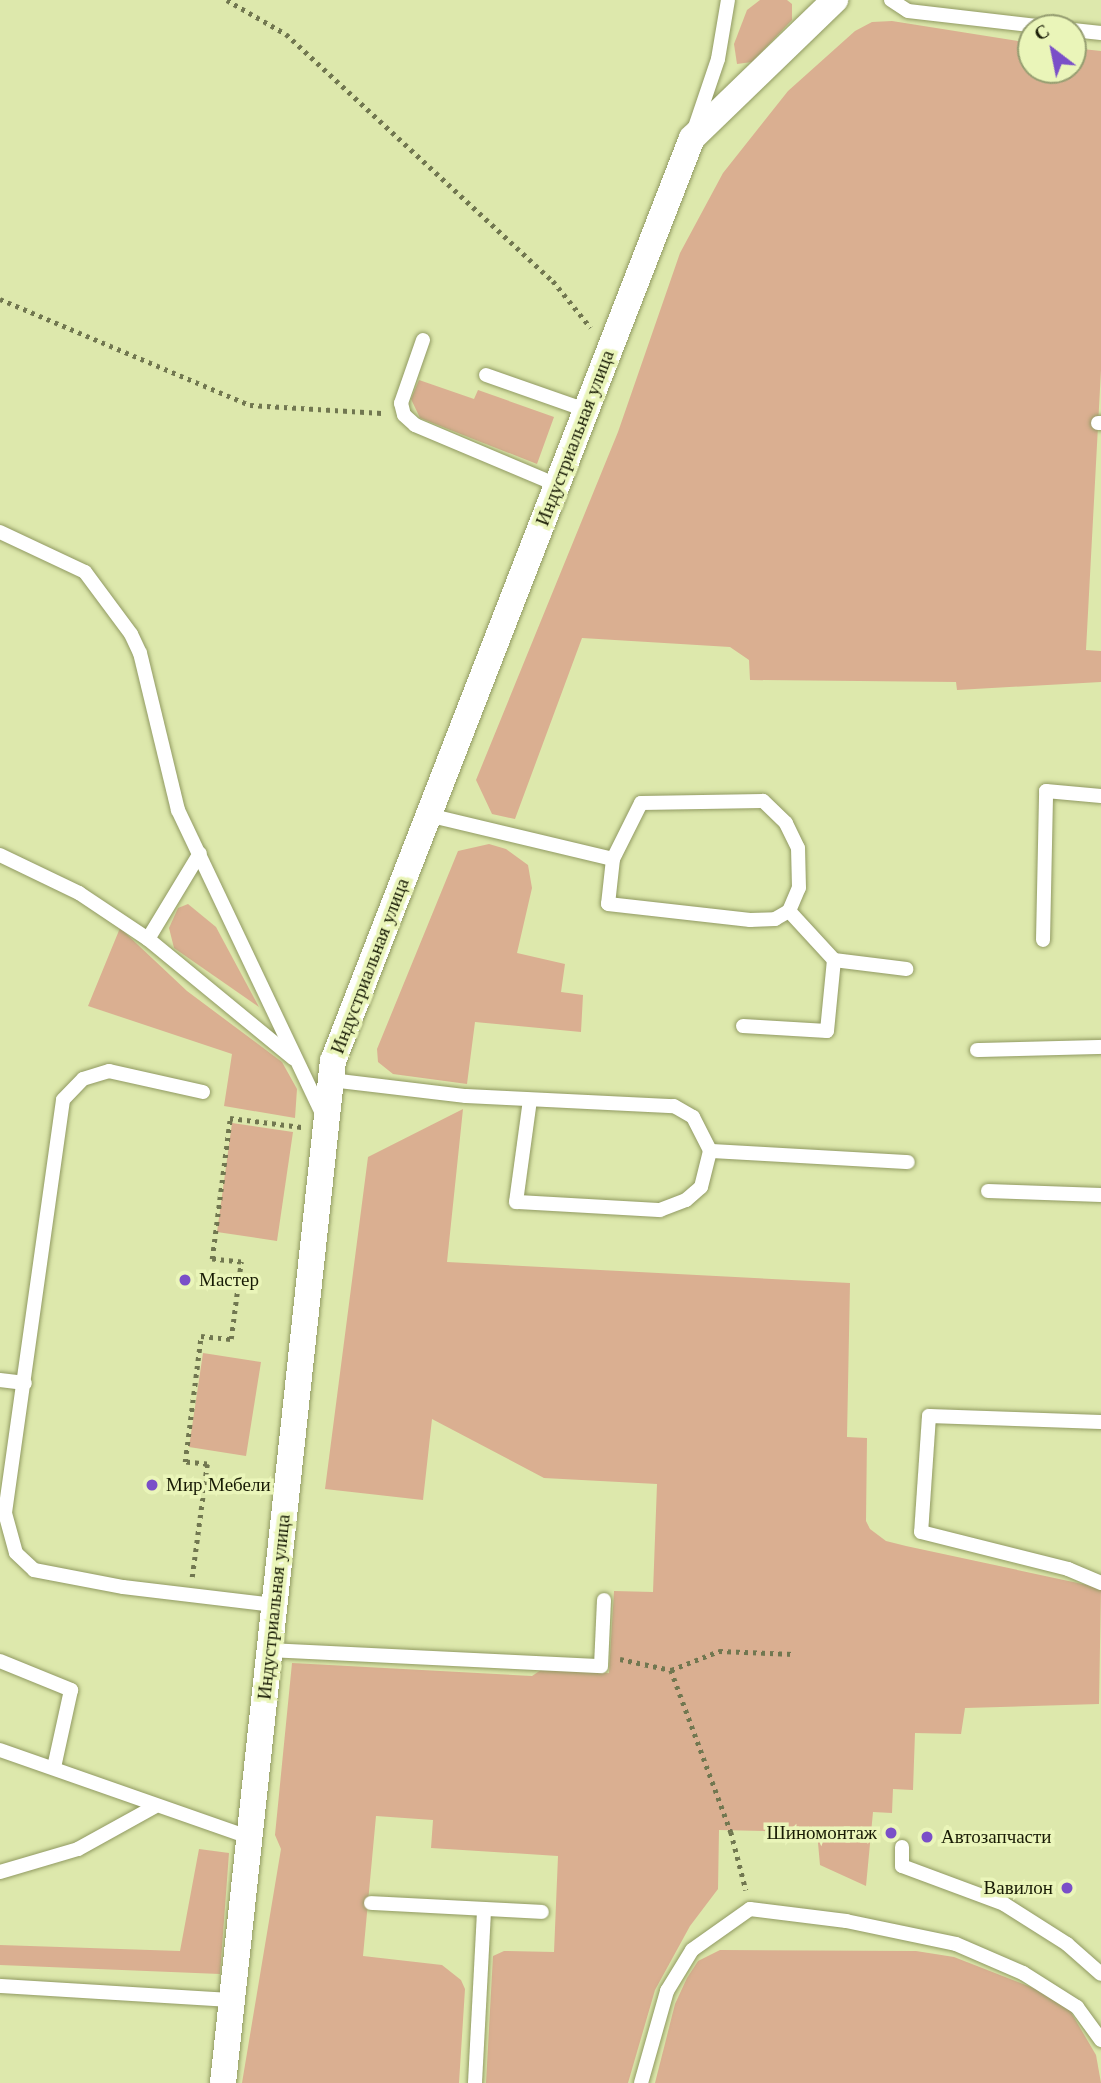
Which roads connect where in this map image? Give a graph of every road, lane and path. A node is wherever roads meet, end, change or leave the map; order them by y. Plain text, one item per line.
1 (227, 0) edge
2 (728, 0) edge
3 (835, 0) edge
4 (891, 0) edge
5 (1017, 24) edge
6 (691, 138) junction
7 (0, 299) edge
8 (423, 340) dead end
9 (609, 350) junction
10 (486, 375) dead end
11 (586, 410) junction
12 (404, 415) junction
13 (557, 485) junction
14 (0, 532) edge
15 (1101, 796) edge
16 (428, 815) junction
17 (201, 853) junction
18 (0, 855) edge
19 (613, 859) junction
20 (789, 911) junction
21 (148, 940) junction
22 (1043, 940) dead end
23 (834, 960) junction
24 (906, 969) dead end
25 (743, 1026) dead end
26 (1101, 1047) edge
27 (977, 1050) dead end
28 (297, 1061) junction
29 (331, 1080) junction
30 (203, 1092) dead end
31 (530, 1100) junction
32 (326, 1126) junction
33 (710, 1151) junction
34 (908, 1162) dead end
35 (988, 1191) dead end
36 (1101, 1195) edge
37 (0, 1380) edge
38 (26, 1383) junction
39 (1101, 1422) edge
40 (1101, 1583) edge
41 (190, 1595) junction
42 (604, 1600) dead end
43 (274, 1605) junction
44 (270, 1650) junction
45 (794, 1654) dead end
46 (601, 1657) junction
47 (0, 1661) edge
48 (671, 1670) junction
49 (0, 1750) edge
50 (54, 1767) junction
51 (155, 1807) junction
52 (249, 1837) junction
53 (902, 1847) dead end
54 (0, 1872) edge
55 (371, 1903) dead end
56 (750, 1909) junction
57 (484, 1910) junction
58 (542, 1912) dead end
59 (1101, 1974) edge
60 (0, 1986) edge
61 (232, 2000) junction
62 (1101, 2040) edge
63 (223, 2083) edge
64 (475, 2083) edge
65 (641, 2083) edge

1 - 9 path
2 - 6 lane
3 - 6 street, Индустриальная улица
4 - 5 lane
6 - 9 street, Индустриальная улица
7 - 12 path
8 - 12 lane
9 - 11 street, Индустриальная улица
10 - 11 lane
11 - 13 street, Индустриальная улица
12 - 13 lane
13 - 16 street, Индустриальная улица
14 - 17 lane
15 - 22 lane
16 - 19 lane
16 - 29 street, Индустриальная улица
17 - 21 lane
17 - 28 lane
18 - 21 lane
19 - 20 lane
19 - 20 lane
20 - 23 lane
21 - 28 lane
23 - 24 lane
23 - 25 lane
26 - 27 lane
28 - 32 lane
29 - 31 lane
29 - 32 street, Индустриальная улица
30 - 38 lane
31 - 33 lane
31 - 33 lane
32 - 41 path
32 - 43 street, Индустриальная улица
33 - 34 lane
35 - 36 lane
37 - 38 lane
38 - 41 lane
39 - 40 lane
41 - 43 lane
42 - 46 lane
43 - 44 street, Индустриальная улица
44 - 46 lane
44 - 52 street, Индустриальная улица
45 - 48 path
46 - 48 path
47 - 50 lane
48 - 56 path
49 - 50 lane
50 - 51 lane
51 - 52 lane
51 - 54 lane
52 - 61 street, Индустриальная улица
53 - 59 lane
55 - 57 lane
56 - 62 lane
56 - 65 lane
57 - 58 lane
57 - 64 lane
60 - 61 lane
61 - 63 street, Индустриальная улица

